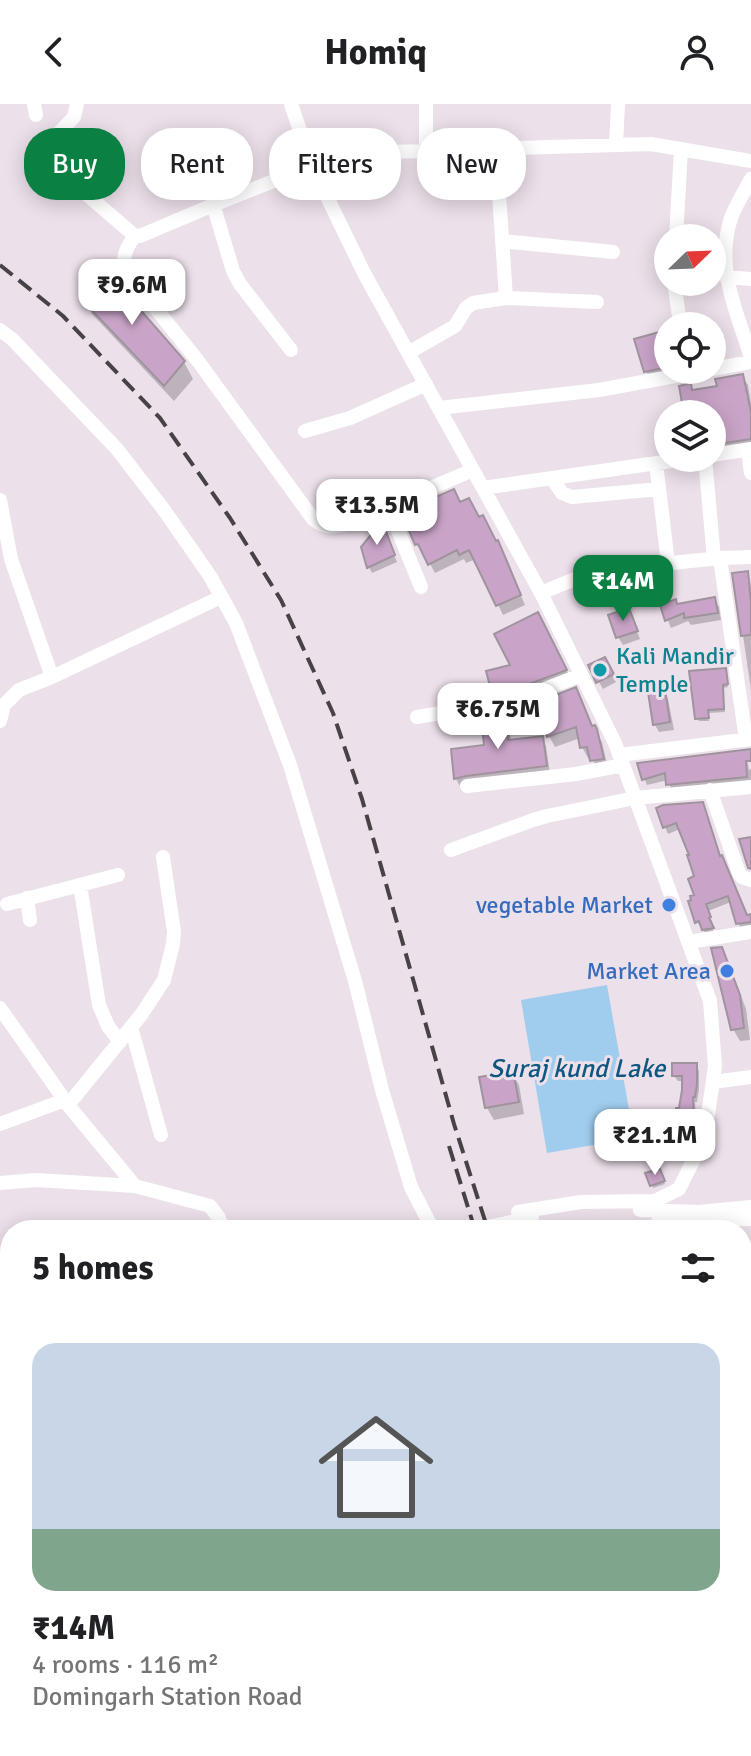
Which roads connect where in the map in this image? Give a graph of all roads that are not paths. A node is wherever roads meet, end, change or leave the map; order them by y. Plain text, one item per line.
1 (77, 104) edge
2 (291, 104) edge
3 (426, 104) edge
4 (618, 104) edge
5 (299, 128) edge
6 (426, 128) edge
7 (616, 145) junction
8 (526, 148) edge
9 (681, 149) junction
10 (751, 161) edge
11 (751, 179) edge
12 (269, 183) edge
13 (329, 200) edge
14 (499, 200) edge
15 (213, 204) junction
16 (677, 224) edge
17 (131, 241) junction
18 (502, 241) junction
19 (726, 242) edge
20 (613, 252) dead end
21 (726, 277) joint
22 (751, 279) edge
23 (506, 298) junction
24 (597, 302) dead end
25 (0, 330) edge
26 (291, 350) dead end
27 (408, 353) junction
28 (751, 359) edge
29 (726, 366) edge
30 (654, 380) edge
31 (426, 384) junction
32 (439, 408) junction
33 (305, 431) dead end
34 (750, 450) edge
35 (726, 453) edge
36 (654, 463) edge
37 (473, 470) junction
38 (657, 472) edge
39 (707, 472) edge
40 (751, 473) edge
41 (552, 478) junction
42 (483, 488) junction
43 (659, 489) junction
44 (0, 500) edge
45 (388, 506) junction
46 (751, 557) edge
47 (717, 558) junction
48 (668, 563) junction
49 (421, 587) dead end
50 (541, 593) junction
51 (221, 597) junction
52 (581, 675) junction
53 (52, 677) junction
54 (417, 717) dead end
55 (0, 721) edge
56 (748, 740) edge
57 (621, 760) junction
58 (467, 786) dead end
59 (751, 787) edge
60 (710, 790) junction
61 (635, 798) junction
62 (451, 850) dead end
63 (163, 857) dead end
64 (118, 875) dead end
65 (751, 880) edge
66 (80, 885) junction
67 (27, 898) junction
68 (7, 904) dead end
69 (30, 920) dead end
70 (751, 932) edge
71 (688, 942) junction
72 (0, 1008) edge
73 (131, 1027) junction
74 (120, 1042) junction
75 (751, 1077) edge
76 (713, 1082) junction
77 (66, 1102) junction
78 (0, 1124) edge
79 (161, 1135) dead end
80 (0, 1183) edge
81 (135, 1186) junction
82 (655, 1201) junction
83 (751, 1207) edge
84 (518, 1212) dead end
85 (220, 1220) edge
86 (428, 1220) edge
87 (521, 1220) edge
88 (658, 1220) edge

1 - 17 street
2 - 5 street
3 - 6 street
4 - 7 street
7 - 8 street
7 - 9 street
9 - 10 street
9 - 16 street
11 - 19 street
12 - 15 street
13 - 27 street
14 - 18 street
15 - 17 street
15 - 26 street
17 - 45 street
18 - 20 street
18 - 23 street
21 - 22 street
21 - 28 street
23 - 24 street
23 - 27 street
25 - 51 street
27 - 31 street
28 - 29 street
30 - 32 street
31 - 32 street
31 - 33 street
32 - 37 street
34 - 35 street
34 - 40 street
36 - 41 street
37 - 42 street
37 - 45 street
38 - 43 street
39 - 47 street
41 - 42 street
41 - 43 street
42 - 50 street
43 - 48 street
44 - 53 street
45 - 49 street
46 - 47 street
47 - 48 street
47 - 56 street
48 - 50 street
50 - 52 street
51 - 53 street
51 - 86 street
52 - 54 street
52 - 57 street
53 - 55 street
56 - 57 street
57 - 58 street
57 - 61 street
59 - 60 street
60 - 61 street
60 - 65 street
61 - 62 street
61 - 71 street
63 - 73 street
64 - 66 street
66 - 67 street
66 - 74 street
67 - 68 street
67 - 69 street
70 - 71 street
71 - 76 street
72 - 77 street
73 - 74 street
73 - 79 street
74 - 77 street
75 - 76 street
76 - 82 street
77 - 78 street
77 - 81 street
80 - 81 street
81 - 85 street
82 - 84 street
82 - 88 street
83 - 87 street

